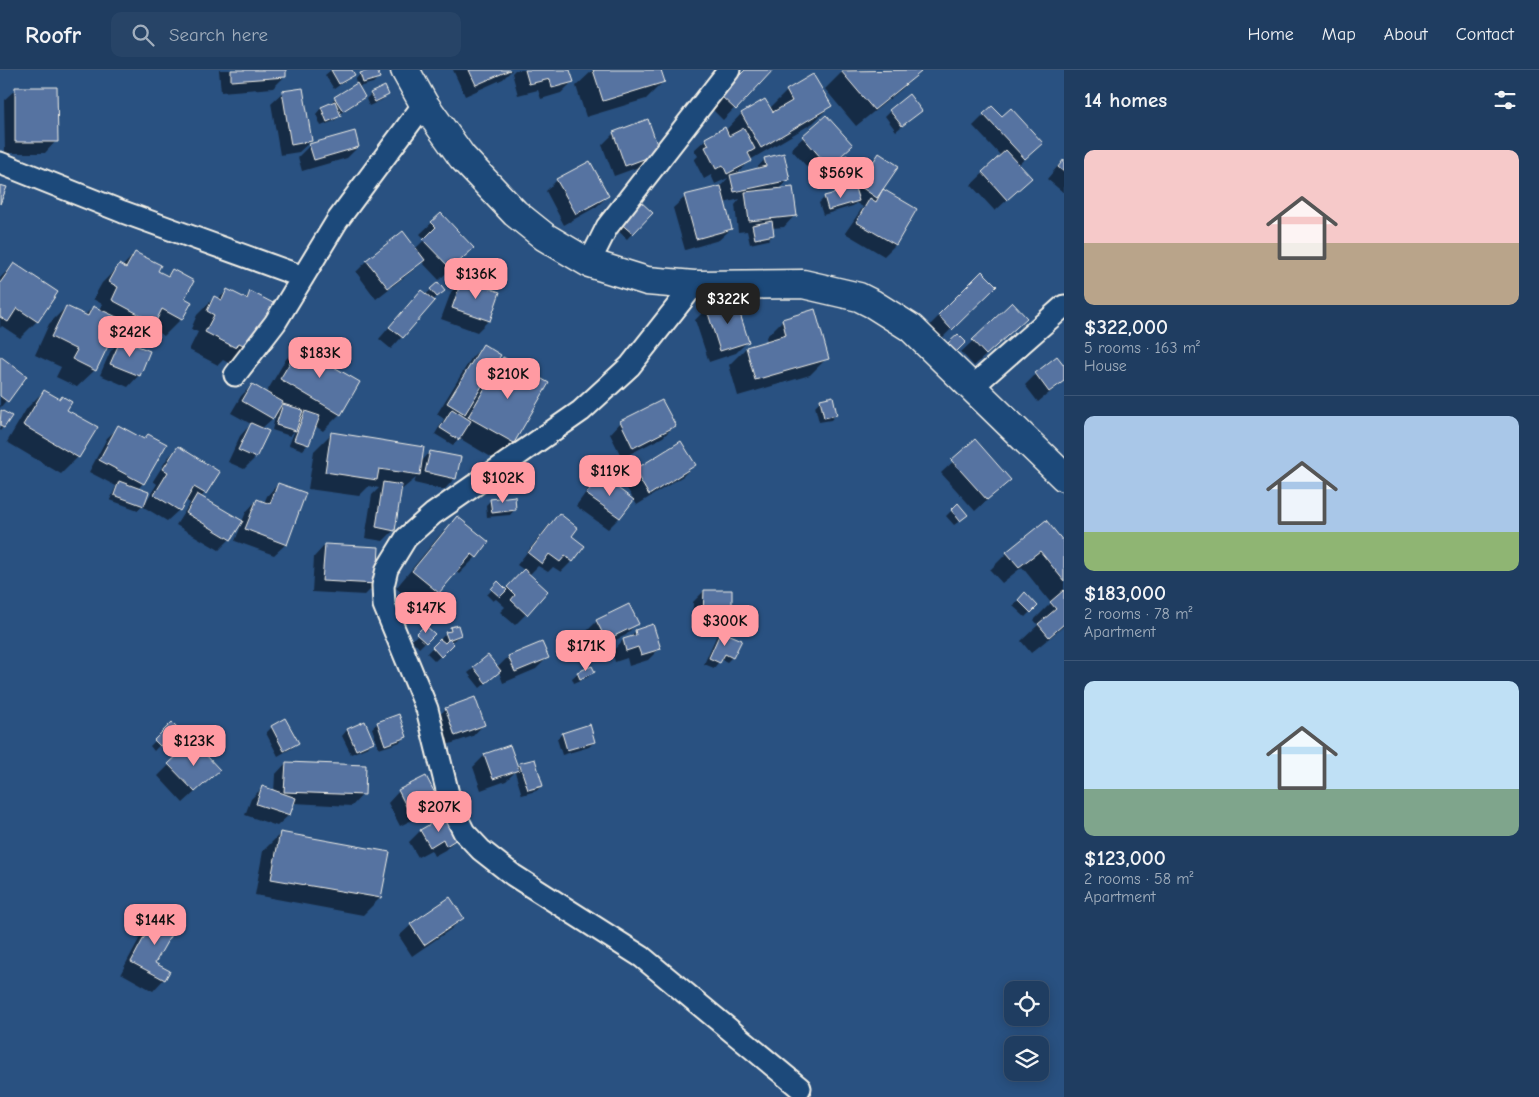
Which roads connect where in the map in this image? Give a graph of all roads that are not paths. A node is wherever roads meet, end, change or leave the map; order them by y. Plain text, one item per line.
1 (405, 70) edge
2 (729, 70) edge
3 (424, 104) junction
4 (0, 163) edge
5 (589, 263) junction
6 (303, 277) junction
7 (694, 286) junction
8 (1064, 306) edge
9 (235, 375) dead end
10 (972, 387) junction
11 (1064, 477) edge
12 (800, 1088) dead end

1 - 3 street
2 - 5 street
3 - 5 street
3 - 6 street
4 - 6 street
5 - 7 street
6 - 9 street
7 - 10 street
7 - 12 street
8 - 10 street
10 - 11 street

